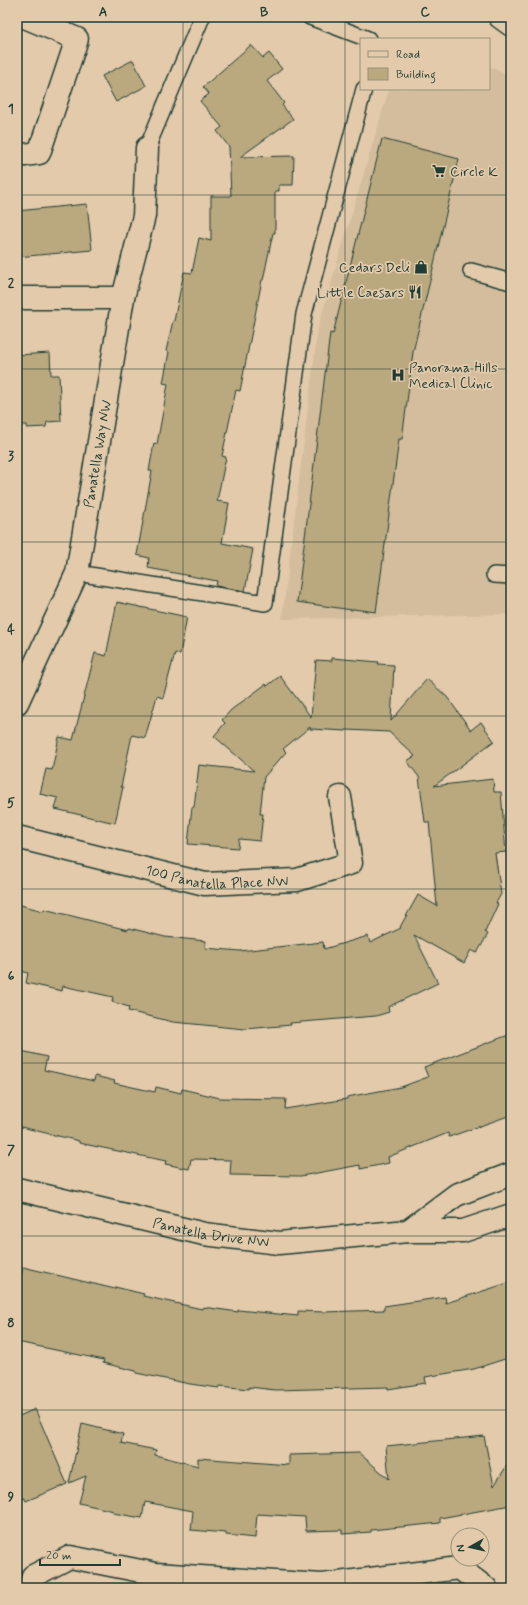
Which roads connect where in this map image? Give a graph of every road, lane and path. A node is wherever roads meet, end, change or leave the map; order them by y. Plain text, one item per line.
1 (25, 17) edge
2 (202, 17) edge
3 (310, 17) edge
4 (500, 17) edge
5 (503, 17) edge
6 (511, 20) edge
7 (511, 25) edge
8 (365, 38) edge
9 (364, 90) edge
10 (147, 148) joint
11 (17, 156) edge
12 (471, 271) dead end
13 (511, 282) edge
14 (17, 298) edge
15 (123, 298) junction
16 (77, 573) junction
17 (494, 575) dead end
18 (511, 576) edge
19 (17, 703) edge
20 (340, 797) dead end
21 (17, 837) edge
22 (511, 1174) edge
23 (17, 1189) edge
24 (511, 1215) edge
25 (408, 1231) junction
26 (30, 1588) edge
27 (486, 1588) edge

1 - 11 street
2 - 10 lane
3 - 8 lane
4 - 7 street
5 - 6 street
9 - 16 lane
10 - 15 street, Panatella Way NW
12 - 13 lane
14 - 15 street
15 - 16 street, Panatella Way NW
16 - 19 street, Panatella Way NW
17 - 18 lane
20 - 21 street, 100 Panatella Place NW
22 - 25 street
23 - 25 street, Panatella Drive NW
24 - 25 street, Panatella Drive NW
26 - 27 street

